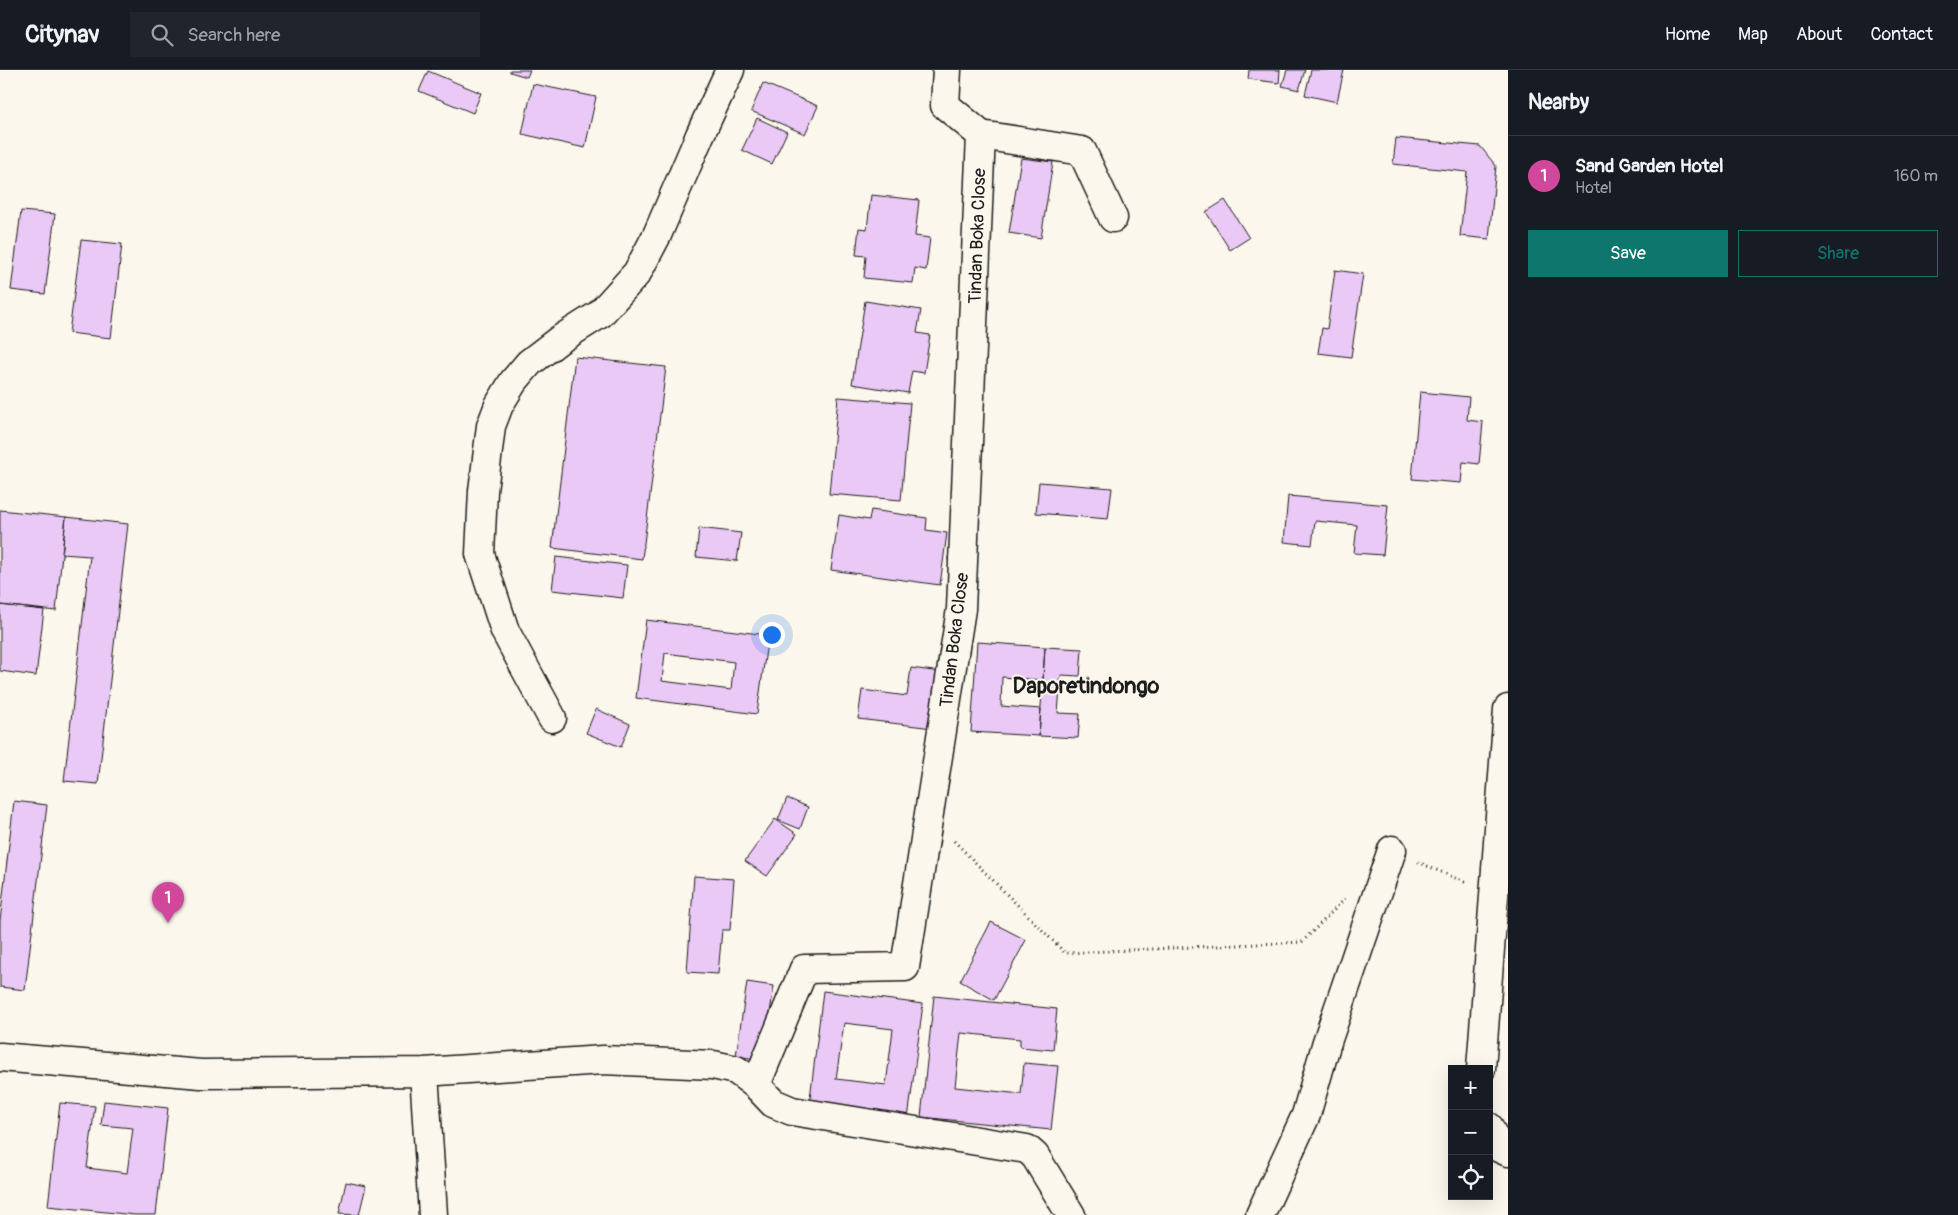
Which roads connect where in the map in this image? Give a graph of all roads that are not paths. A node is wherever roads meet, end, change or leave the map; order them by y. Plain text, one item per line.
1 (730, 70) edge
2 (947, 70) edge
3 (981, 136) junction
4 (1113, 218) dead end
5 (1508, 709) edge
6 (552, 718) dead end
7 (1392, 850) road end
8 (0, 1057) edge
9 (1481, 1065) edge
10 (424, 1072) junction
11 (756, 1085) junction
12 (1493, 1135) edge
13 (1508, 1152) edge
14 (434, 1215) edge
15 (1071, 1215) edge
16 (1260, 1215) edge

1 - 6 street
2 - 3 street
3 - 4 street
3 - 11 street, Tindan Boka Close
5 - 9 street
7 - 16 street
8 - 10 street
10 - 11 street
10 - 14 street
11 - 15 street
12 - 13 street

